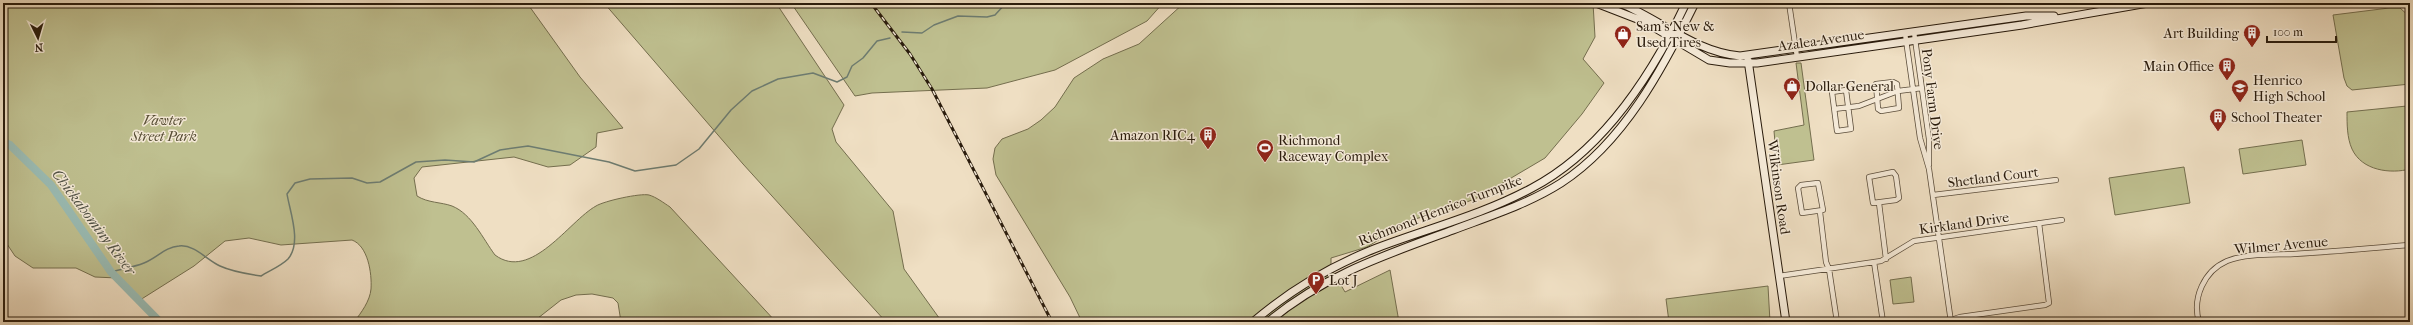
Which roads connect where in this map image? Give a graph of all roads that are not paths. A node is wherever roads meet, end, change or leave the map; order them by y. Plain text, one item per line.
1 (1596, 3) edge
2 (1620, 3) edge
3 (1686, 3) edge
4 (1695, 3) edge
5 (1789, 3) edge
6 (2148, 3) edge
7 (2062, 16) junction
8 (1914, 32) junction
9 (1670, 33) junction
10 (1905, 33) junction
11 (1677, 37) junction
12 (1915, 40) junction
13 (1906, 41) junction
14 (1796, 49) junction
15 (1797, 57) junction
16 (1748, 60) junction
17 (1922, 88) junction
18 (1913, 89) junction
19 (1898, 91) junction
20 (1877, 99) junction
21 (1848, 108) junction
22 (1834, 110) junction
23 (1929, 169) junction
24 (2056, 180) dead end
25 (1933, 195) junction
26 (1879, 203) junction
27 (1820, 212) junction
28 (2062, 220) dead end
29 (2039, 223) junction
30 (1939, 238) junction
31 (2410, 245) edge
32 (1886, 259) junction
33 (1874, 262) junction
34 (1829, 269) junction
35 (1779, 276) junction
36 (1951, 321) edge
37 (1253, 322) edge
38 (1268, 322) edge
39 (1786, 322) edge
40 (1836, 322) edge
41 (1883, 322) edge
42 (2199, 322) edge

1 - 9 main road, Azalea Avenue
2 - 9 main road, Azalea Avenue
3 - 9 main road, Richmond Henrico Turnpike
4 - 11 main road, Richmond Henrico Turnpike
5 - 14 street
6 - 7 main road, Azalea Avenue
7 - 8 main road, Azalea Avenue
7 - 12 main road, Azalea Avenue
8 - 10 main road, Azalea Avenue
8 - 12 street, Pony Farm Drive
9 - 11 main road, Azalea Avenue
9 - 37 main road, Richmond Henrico Turnpike
10 - 13 street, Pony Farm Drive
10 - 14 main road, Azalea Avenue
11 - 16 main road, Azalea Avenue
11 - 38 main road, Richmond Henrico Turnpike
12 - 13 main road, Azalea Avenue
12 - 17 street, Pony Farm Drive
13 - 15 main road, Azalea Avenue
13 - 18 street, Pony Farm Drive
14 - 15 street
14 - 16 main road, Azalea Avenue
15 - 16 main road, Azalea Avenue
16 - 35 main road, Wilkinson Road
17 - 18 street
17 - 23 street, Pony Farm Drive
18 - 19 street
18 - 23 street, Pony Farm Drive
19 - 20 street
19 - 20 street
19 - 20 street
20 - 21 street
21 - 22 street
21 - 22 street
21 - 22 street
23 - 25 street, Pony Farm Drive
24 - 25 street, Shetland Court
25 - 30 street, Pony Farm Drive
26 - 26 street
26 - 32 street
27 - 27 street
27 - 34 street
28 - 29 street, Kirkland Drive
29 - 30 street, Kirkland Drive
29 - 36 street
30 - 32 street, Kirkland Drive
30 - 36 street, Pony Farm Drive
31 - 42 street, Wilmer Avenue
32 - 33 street, Kirkland Drive
33 - 34 street, Kirkland Drive
33 - 41 street
34 - 35 street, Kirkland Drive
34 - 40 street
35 - 39 main road, Wilkinson Road

